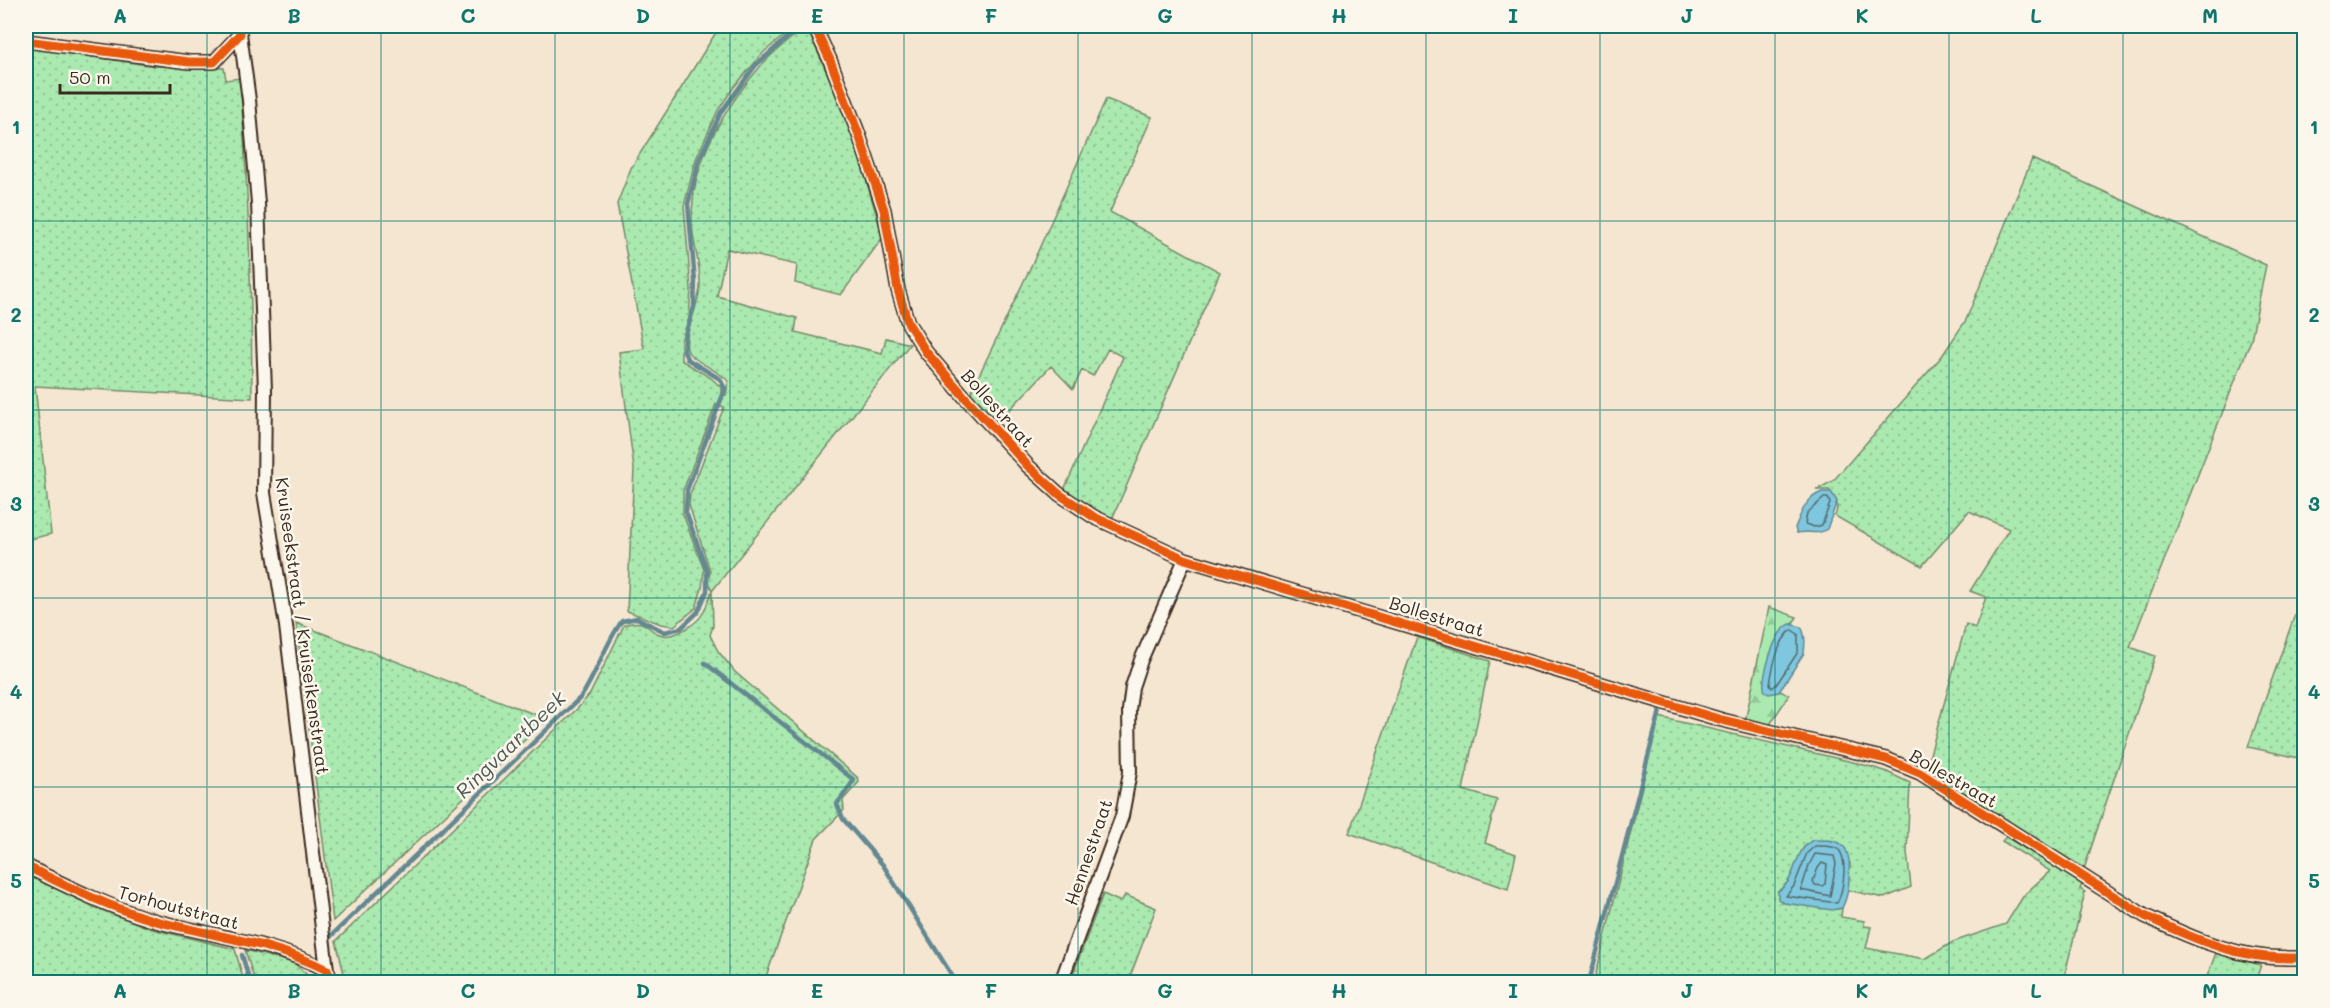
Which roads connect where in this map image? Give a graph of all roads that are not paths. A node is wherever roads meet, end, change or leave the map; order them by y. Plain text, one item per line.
1 (814, 26) edge
2 (240, 30) edge
3 (26, 41) edge
4 (1185, 559) junction
5 (26, 866) edge
6 (2304, 958) edge
7 (330, 976) edge
8 (1061, 982) edge

1 - 4 street, Bollestraat
2 - 3 street
2 - 7 street, Kruiseekstraat / Kruiseikenstraat
4 - 6 street, Bollestraat
4 - 8 street, Hennestraat
5 - 7 street, Torhoutstraat

